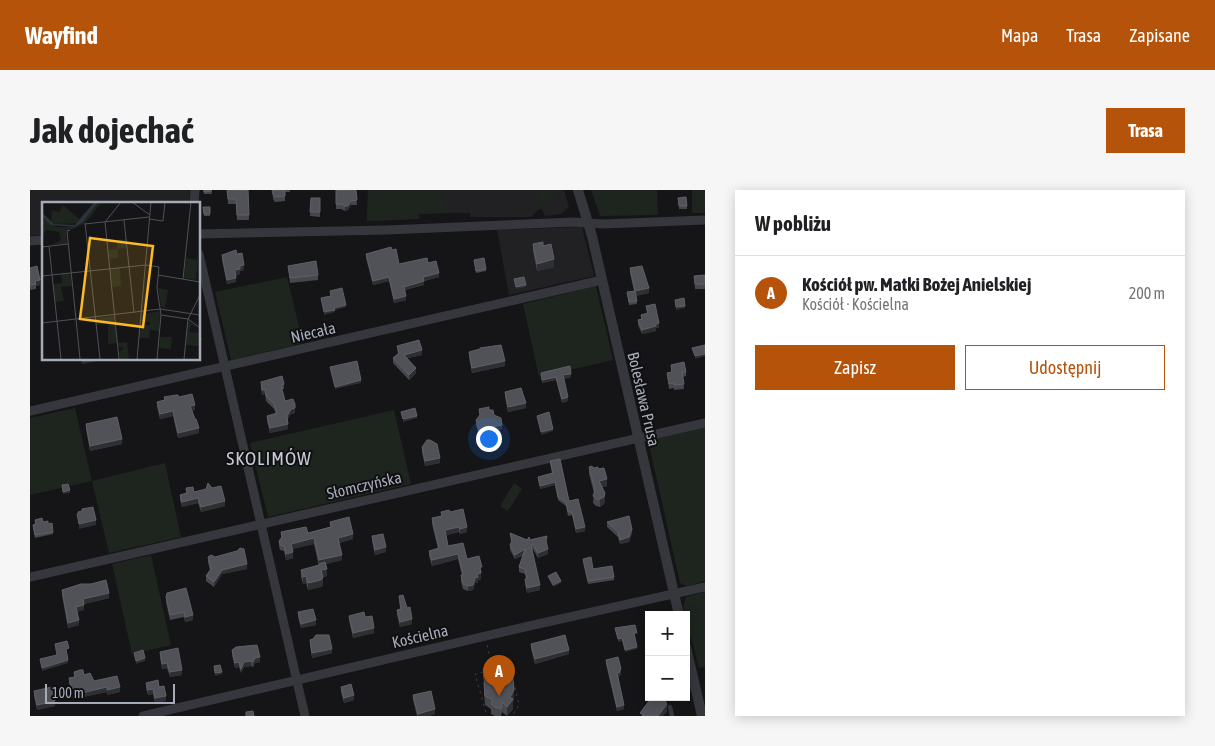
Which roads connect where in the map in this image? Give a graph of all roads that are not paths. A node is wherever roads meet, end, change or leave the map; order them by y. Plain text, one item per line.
1 (578, 190) edge
2 (705, 220) edge
3 (588, 222) junction
4 (200, 234) edge
5 (200, 258) edge
6 (602, 280) junction
7 (225, 367) junction
8 (30, 411) edge
9 (705, 423) edge
10 (638, 439) junction
11 (262, 523) junction
12 (30, 577) edge
13 (705, 587) edge
14 (674, 594) junction
15 (678, 611) edge
16 (688, 656) edge
17 (297, 681) junction
18 (670, 707) dead end
19 (143, 716) edge
20 (305, 716) edge
21 (672, 716) edge
22 (702, 716) edge

1 - 3 street, Bolesława Prusa
2 - 3 street
3 - 4 street
3 - 6 street, Bolesława Prusa
5 - 7 street
6 - 7 street, Niecała
6 - 10 street, Bolesława Prusa
7 - 8 street, Niecała
7 - 11 street
9 - 10 street, Słomczyńska
10 - 11 street, Słomczyńska
10 - 14 street, Bolesława Prusa
11 - 12 street, Słomczyńska
11 - 17 street
13 - 14 street, Kościelna
14 - 15 street, Bolesława Prusa
14 - 17 street, Kościelna
16 - 22 street
17 - 19 street, Kościelna
17 - 20 street
18 - 21 lane

